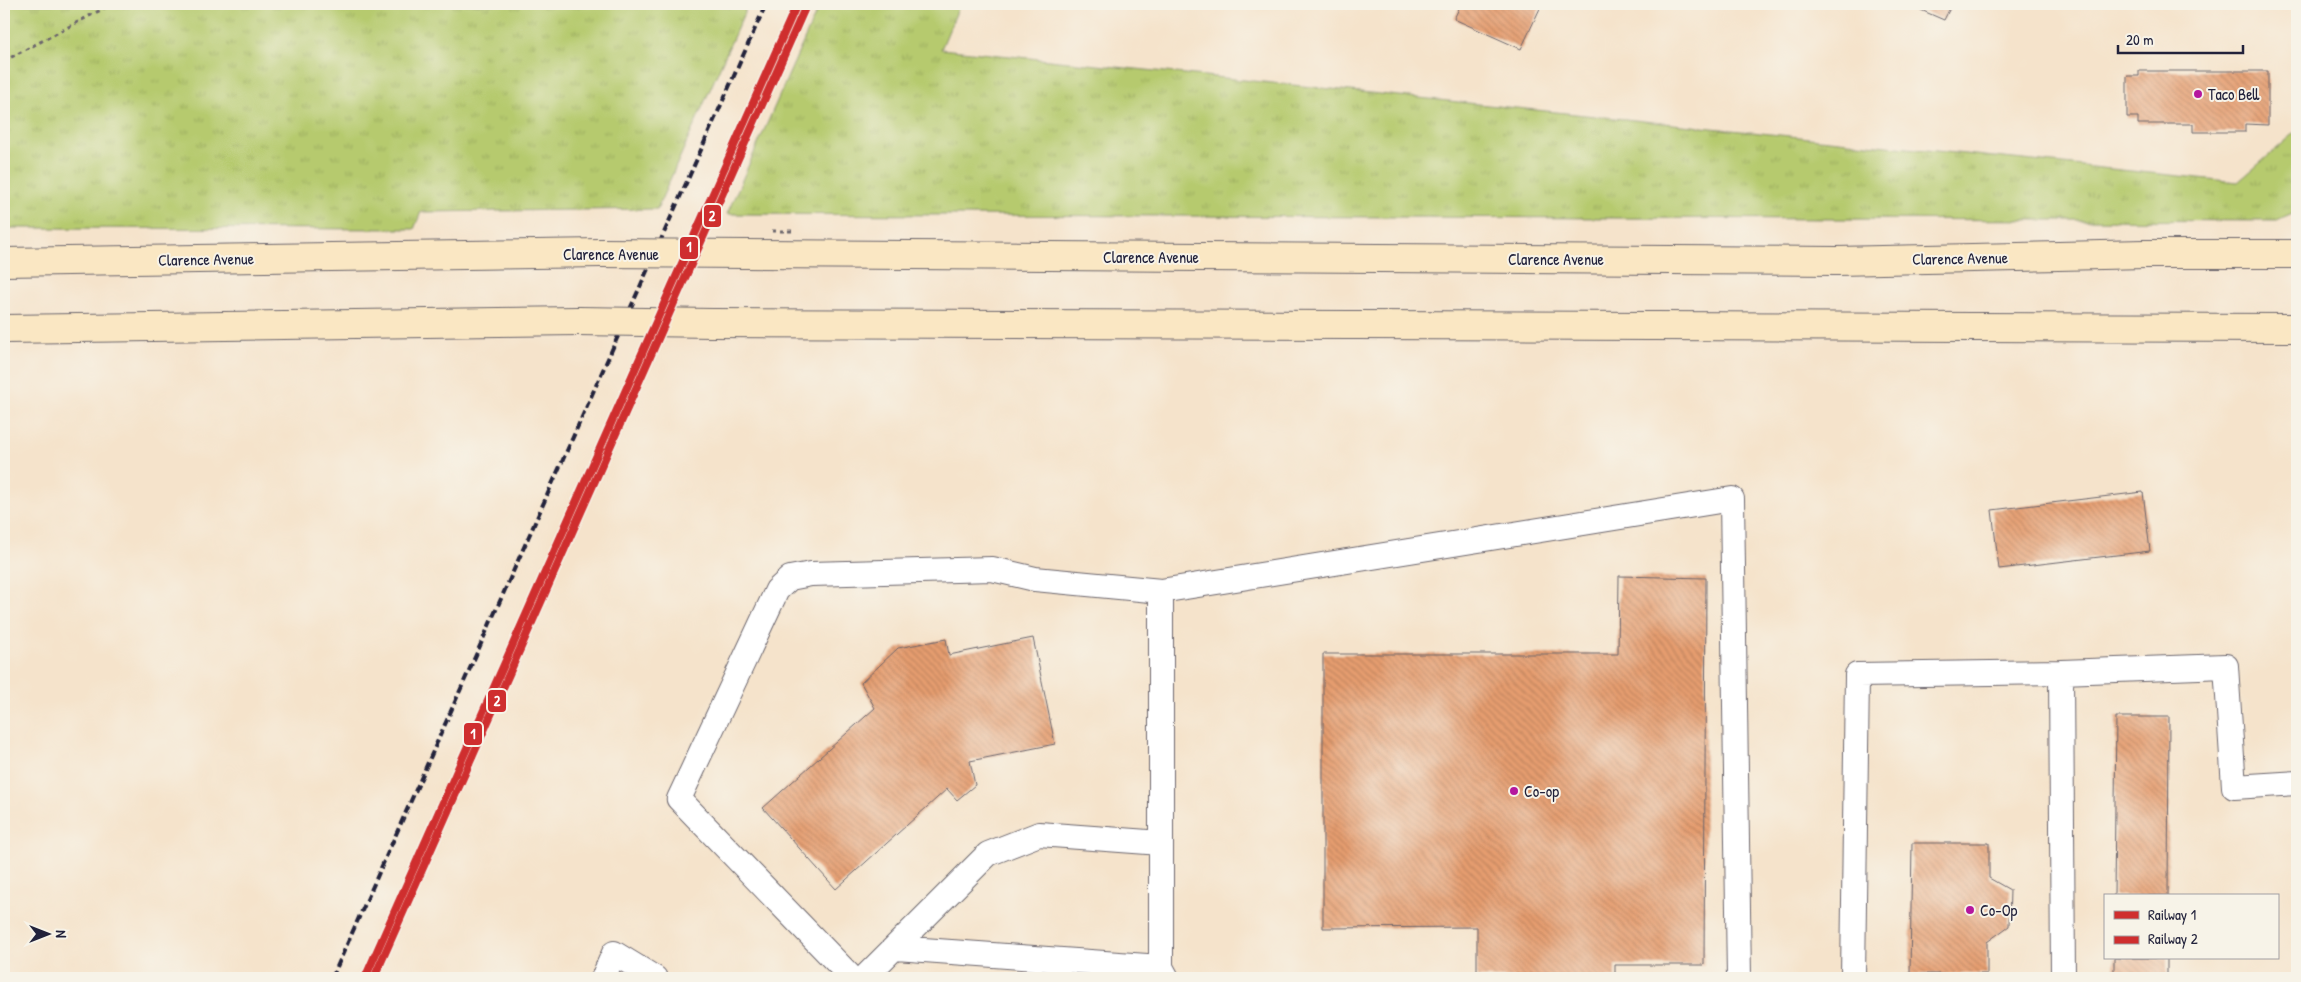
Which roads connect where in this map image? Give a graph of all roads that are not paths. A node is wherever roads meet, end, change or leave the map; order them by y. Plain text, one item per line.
1 (2297, 254) edge
2 (4, 262) edge
3 (2297, 328) edge
4 (4, 329) edge
5 (1161, 591) junction
6 (2061, 672) junction
7 (2297, 783) edge
8 (1160, 843) junction
9 (896, 948) junction
10 (1164, 972) edge
11 (603, 978) edge
12 (656, 978) edge
13 (852, 978) edge
14 (864, 978) edge
15 (1739, 978) edge
16 (1853, 978) edge
17 (2062, 978) edge

1 - 2 main road, Clarence Avenue, bridge
3 - 4 main road, bridge
5 - 8 lane
5 - 13 lane
5 - 15 lane
6 - 7 lane
6 - 16 lane
6 - 17 lane
8 - 9 lane
8 - 10 lane
9 - 10 lane
9 - 14 lane
11 - 12 lane

